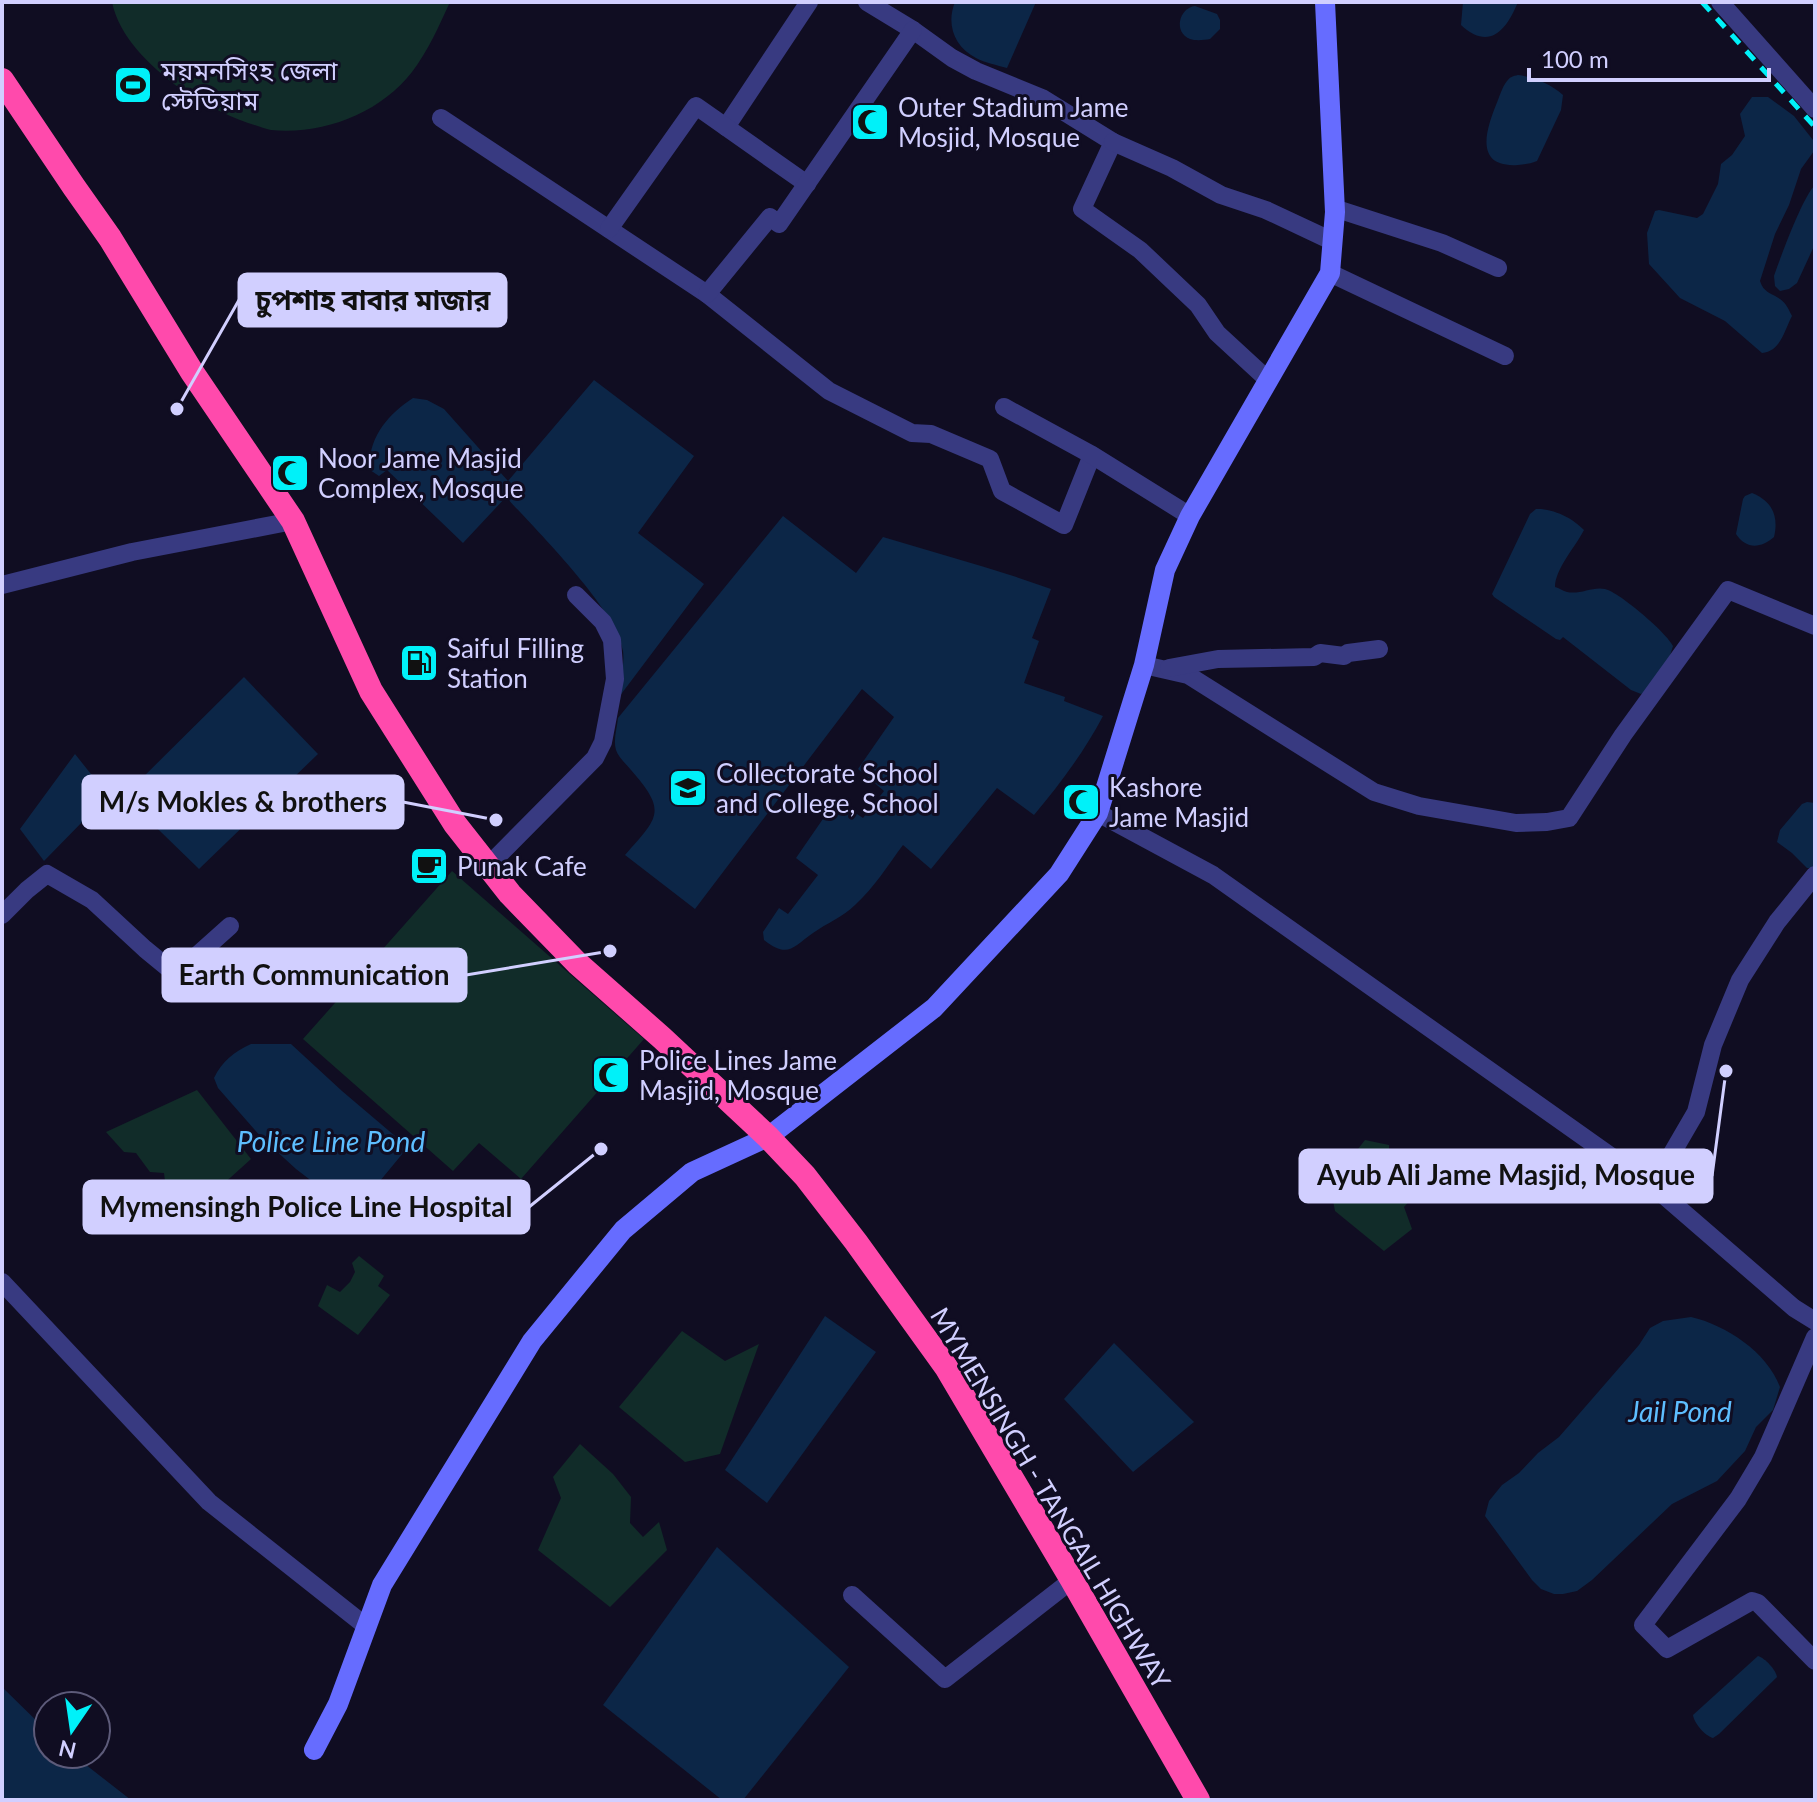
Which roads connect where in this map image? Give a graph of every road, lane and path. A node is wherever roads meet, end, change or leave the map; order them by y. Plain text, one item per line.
1 (809, 2) edge
2 (867, 2) edge
3 (1325, 2) edge
4 (1720, 2) edge
5 (913, 30) junction
6 (2, 80) edge
7 (1815, 109) edge
8 (441, 118) dead end
9 (726, 127) junction
10 (1113, 142) junction
11 (807, 184) junction
12 (1334, 208) junction
13 (609, 229) junction
14 (1332, 241) junction
15 (1498, 268) dead end
16 (1330, 273) junction
17 (707, 294) junction
18 (1505, 356) dead end
19 (1268, 380) junction
20 (1004, 407) dead end
21 (1092, 455) junction
22 (1190, 516) junction
23 (293, 521) junction
24 (2, 585) edge
25 (576, 595) dead end
26 (1815, 626) edge
27 (1379, 649) dead end
28 (1153, 667) junction
29 (1098, 813) junction
30 (488, 866) junction
31 (1815, 875) edge
32 (2, 915) edge
33 (230, 926) dead end
34 (768, 1137) junction
35 (1653, 1186) junction
36 (2, 1282) edge
37 (1815, 1321) edge
38 (1815, 1337) edge
39 (1072, 1580) junction
40 (852, 1595) dead end
41 (367, 1627) junction
42 (1815, 1661) edge
43 (314, 1750) dead end
44 (1198, 1800) edge

1 - 9 street
2 - 5 street
3 - 12 street
4 - 7 street
5 - 10 street
5 - 11 street
6 - 23 highway, MYMENSINGH - TANGAIL HIGHWAY
8 - 13 street
9 - 11 street
9 - 13 street
10 - 14 street
10 - 19 street
11 - 17 street
12 - 14 street
12 - 15 street
13 - 17 street
14 - 16 street
16 - 18 street
16 - 19 street
17 - 21 street
19 - 22 street
20 - 21 street
21 - 22 street
22 - 28 street
23 - 24 street
23 - 30 highway, MYMENSINGH - TANGAIL HIGHWAY
25 - 30 street
26 - 28 street
27 - 28 street
28 - 29 street
29 - 34 street
29 - 35 street
30 - 34 highway, MYMENSINGH - TANGAIL HIGHWAY
31 - 35 street
32 - 33 street
34 - 39 highway, MYMENSINGH - TANGAIL HIGHWAY
34 - 41 street
35 - 37 street
36 - 41 street
38 - 42 street
39 - 40 street
39 - 44 highway, MYMENSINGH - TANGAIL HIGHWAY
41 - 43 street

